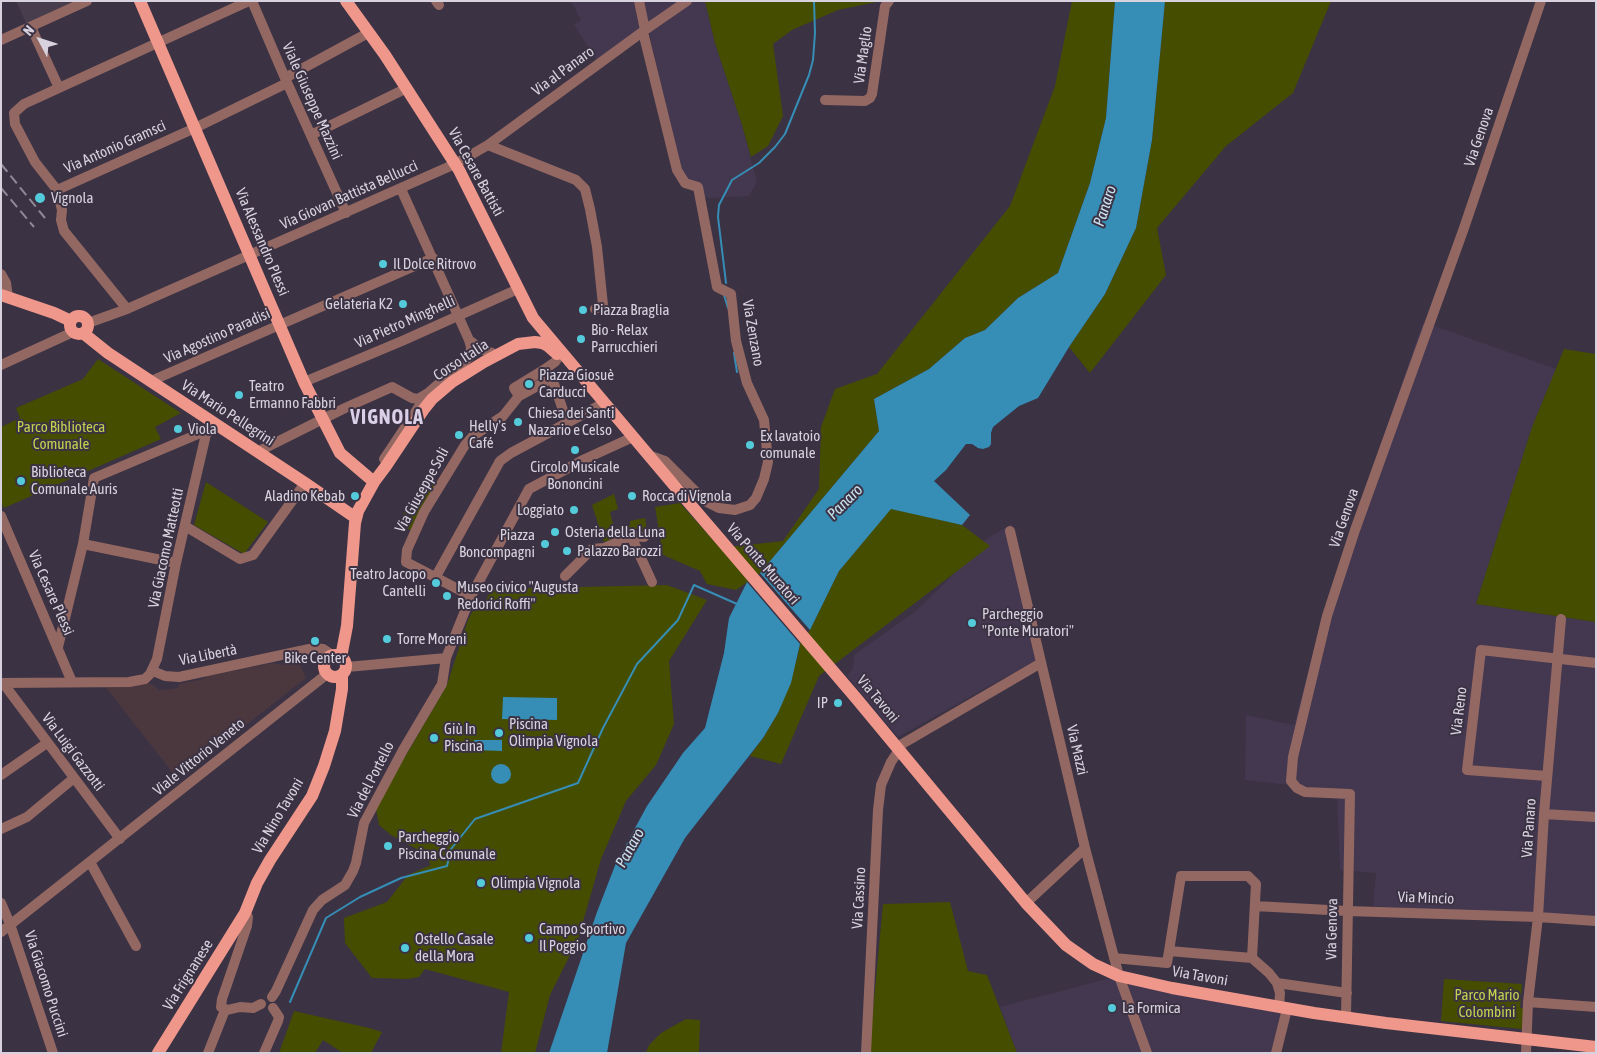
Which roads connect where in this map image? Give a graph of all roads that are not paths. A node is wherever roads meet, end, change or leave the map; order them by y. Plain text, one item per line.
1 (87, 1) edge
2 (140, 1) edge
3 (250, 1) edge
4 (346, 1) edge
5 (639, 1) edge
6 (687, 1) edge
7 (889, 1) edge
8 (1541, 1) edge
9 (31, 27) junction
10 (644, 31) junction
11 (368, 33) junction
12 (1, 40) edge
13 (159, 43) junction
14 (286, 80) junction
15 (59, 88) junction
16 (406, 88) junction
17 (825, 100) dead end
18 (195, 128) junction
19 (311, 135) junction
20 (488, 145) junction
21 (456, 164) junction
22 (402, 189) junction
23 (57, 190) junction
24 (346, 213) junction
25 (250, 254) junction
26 (433, 258) junction
27 (1, 274) edge
28 (518, 288) junction
29 (4, 296) edge
30 (599, 307) dead end
31 (127, 309) junction
32 (458, 316) junction
33 (533, 318) junction
34 (280, 325) junction
35 (79, 327) junction
36 (469, 340) junction
37 (518, 344) junction
38 (497, 355) junction
39 (564, 359) junction
40 (1, 365) edge
41 (151, 382) junction
42 (304, 382) junction
43 (428, 393) junction
44 (519, 396) junction
45 (604, 403) junction
46 (323, 420) junction
47 (567, 422) junction
48 (212, 428) junction
49 (632, 437) junction
50 (257, 452) junction
51 (648, 454) junction
52 (305, 482) junction
53 (374, 482) junction
54 (1, 516) edge
55 (356, 518) junction
56 (185, 526) junction
57 (1010, 530) dead end
58 (631, 536) junction
59 (644, 537) dead end
60 (83, 544) junction
61 (176, 563) junction
62 (566, 576) dead end
63 (435, 578) junction
64 (652, 582) dead end
65 (471, 596) junction
66 (1560, 619) dead end
67 (58, 647) junction
68 (446, 658) junction
69 (1556, 658) junction
70 (341, 663) junction
71 (1042, 663) junction
72 (1596, 663) edge
73 (152, 671) junction
74 (834, 673) joint
75 (327, 674) junction
76 (72, 682) junction
77 (2, 683) edge
78 (47, 743) junction
79 (898, 748) junction
80 (1, 774) edge
81 (1547, 776) junction
82 (74, 778) junction
83 (1544, 814) junction
84 (1596, 817) edge
85 (1, 829) edge
86 (120, 839) junction
87 (1085, 848) junction
88 (90, 862) junction
89 (1, 903) edge
90 (1026, 903) junction
91 (1255, 906) junction
92 (1347, 911) junction
93 (244, 913) junction
94 (1538, 917) junction
95 (1596, 921) edge
96 (10, 924) junction
97 (1, 932) edge
98 (136, 946) dead end
99 (1169, 951) junction
100 (1114, 958) junction
101 (1252, 958) junction
102 (1119, 976) junction
103 (1276, 983) junction
104 (1346, 993) junction
105 (272, 997) junction
106 (1528, 1002) junction
107 (261, 1004) junction
108 (274, 1008) junction
109 (1283, 1008) junction
110 (1596, 1008) edge
111 (225, 1010) junction
112 (1346, 1018) junction
113 (1526, 1046) edge
114 (1596, 1047) edge
115 (53, 1053) edge
116 (158, 1053) edge
117 (208, 1053) edge
118 (264, 1053) edge
119 (866, 1053) edge
120 (1147, 1053) edge
121 (1276, 1053) edge

1 - 9 street
2 - 13 main road, Via Alessandro Plessi
3 - 13 street
3 - 14 street, Viale Giuseppe Mazzini
4 - 11 main road, Via Cesare Battisti
5 - 10 street
6 - 10 street, Via al Panaro
7 - 17 street, Via Maglio
8 - 92 street, Via Genova
9 - 12 street
9 - 15 street
10 - 20 street, Via al Panaro
10 - 51 street, Via Zenzano
11 - 14 street, Via Antonio Gramsci
11 - 16 main road, Via Cesare Battisti
13 - 15 street
13 - 18 main road, Via Alessandro Plessi
14 - 18 street, Via Antonio Gramsci
14 - 19 street, Viale Giuseppe Mazzini
15 - 23 street
16 - 19 street
16 - 21 main road, Via Cesare Battisti
18 - 23 street, Via Antonio Gramsci
18 - 25 main road, Via Alessandro Plessi
19 - 24 street, Viale Giuseppe Mazzini
20 - 21 street, Via al Panaro
20 - 30 street
21 - 22 street, Via Giovan Battista Bellucci
21 - 28 main road, Via Cesare Battisti
22 - 24 street, Via Giovan Battista Bellucci
22 - 26 street
23 - 31 street, Via Antonio Gramsci
24 - 25 street, Via Giovan Battista Bellucci
25 - 31 street, Via Giovan Battista Bellucci
25 - 34 main road, Via Alessandro Plessi
26 - 32 street
26 - 34 street, Via Agostino Paradisi
27 - 29 street
28 - 32 street, Via Pietro Minghelli
28 - 33 main road, Via Cesare Battisti
29 - 35 main road, Via Mario Pellegrini
31 - 35 street, Via Giovan Battista Bellucci
32 - 36 street
32 - 42 street, Via Pietro Minghelli
33 - 37 main road, Corso Italia
33 - 39 main road, Via Cesare Battisti
34 - 41 street, Via Agostino Paradisi
34 - 42 main road, Via Alessandro Plessi
35 - 40 street, Via Giovan Battista Bellucci
35 - 41 main road, Via Mario Pellegrini
36 - 38 street
36 - 43 street, Corso Italia
37 - 38 main road, Corso Italia
37 - 39 main road, Corso Italia
38 - 53 main road, Corso Italia
39 - 44 street
39 - 45 main road, Via Ponte Muratori
41 - 48 main road, Via Mario Pellegrini
42 - 46 main road, Via Alessandro Plessi
43 - 46 street
43 - 53 street, Corso Italia
44 - 47 street
44 - 63 street, Via Giuseppe Soli
45 - 47 street
45 - 49 main road, Via Ponte Muratori
46 - 50 street
46 - 53 main road, Via Alessandro Plessi
47 - 63 street
48 - 50 main road, Via Mario Pellegrini
48 - 56 street, Via Giacomo Matteotti
48 - 60 street
49 - 51 main road, Via Ponte Muratori
49 - 65 street, Via del Portello
50 - 52 main road, Via Mario Pellegrini
51 - 74 main road, Via Ponte Muratori
52 - 55 main road, Via Mario Pellegrini
52 - 56 street
53 - 55 main road, Corso Italia
54 - 67 street, Via Cesare Plessi
55 - 70 main road, Via Nino Tavoni
56 - 61 street, Via Giacomo Matteotti
57 - 71 street, Via Mazzi
58 - 59 street
58 - 62 street
58 - 64 street
60 - 61 street
60 - 67 street
61 - 73 street, Via Giacomo Matteotti
63 - 65 street
65 - 68 street, Via del Portello
66 - 69 street, Via Panaro
67 - 76 street, Via Cesare Plessi
68 - 70 street
68 - 105 street, Via del Portello
69 - 72 street
69 - 81 street, Via Panaro
69 - 81 street, Via Reno
70 - 73 street, Via Libertà
70 - 75 main road
70 - 75 main road
70 - 93 main road, Via Nino Tavoni
71 - 79 street, Via Tavoni
71 - 87 street, Via Mazzi
73 - 76 street
74 - 79 main road, Via Tavoni
75 - 86 street, Viale Vittorio Veneto
76 - 77 street
77 - 78 street, Via Luigi Gazzotti
78 - 80 street
78 - 82 street, Via Luigi Gazzotti
79 - 90 main road, Via Tavoni
79 - 119 street, Via Cassino
81 - 83 street, Via Panaro
82 - 85 street
82 - 86 street, Via Luigi Gazzotti
83 - 84 street
83 - 94 street, Via Panaro
86 - 88 street, Viale Vittorio Veneto
87 - 90 street
87 - 100 street, Via Mazzi
88 - 96 street, Viale Vittorio Veneto
88 - 98 street
89 - 96 street, Via Giacomo Puccini
90 - 102 main road, Via Tavoni
91 - 92 street, Via Mincio
91 - 99 street
91 - 101 street
92 - 94 street, Via Mincio
92 - 104 street, Via Genova
93 - 111 street
93 - 116 main road, Via Frignanese
94 - 95 street, Via Mincio
94 - 106 street, Via Panaro
96 - 97 street, Viale Vittorio Veneto
96 - 115 street, Via Giacomo Puccini
99 - 100 street
99 - 101 street
100 - 102 street, Via Mazzi
101 - 103 street
102 - 109 main road, Via Tavoni
102 - 120 street, Via Mazzi
103 - 104 street
103 - 109 street
104 - 112 street, Via Genova
105 - 107 street
105 - 108 street
106 - 110 street
106 - 113 street, Via Panaro
107 - 108 street
107 - 111 street
108 - 118 street
109 - 112 main road, Via Tavoni
109 - 121 street
111 - 117 street
112 - 113 main road, Via Tavoni
113 - 114 main road, Via Tavoni

